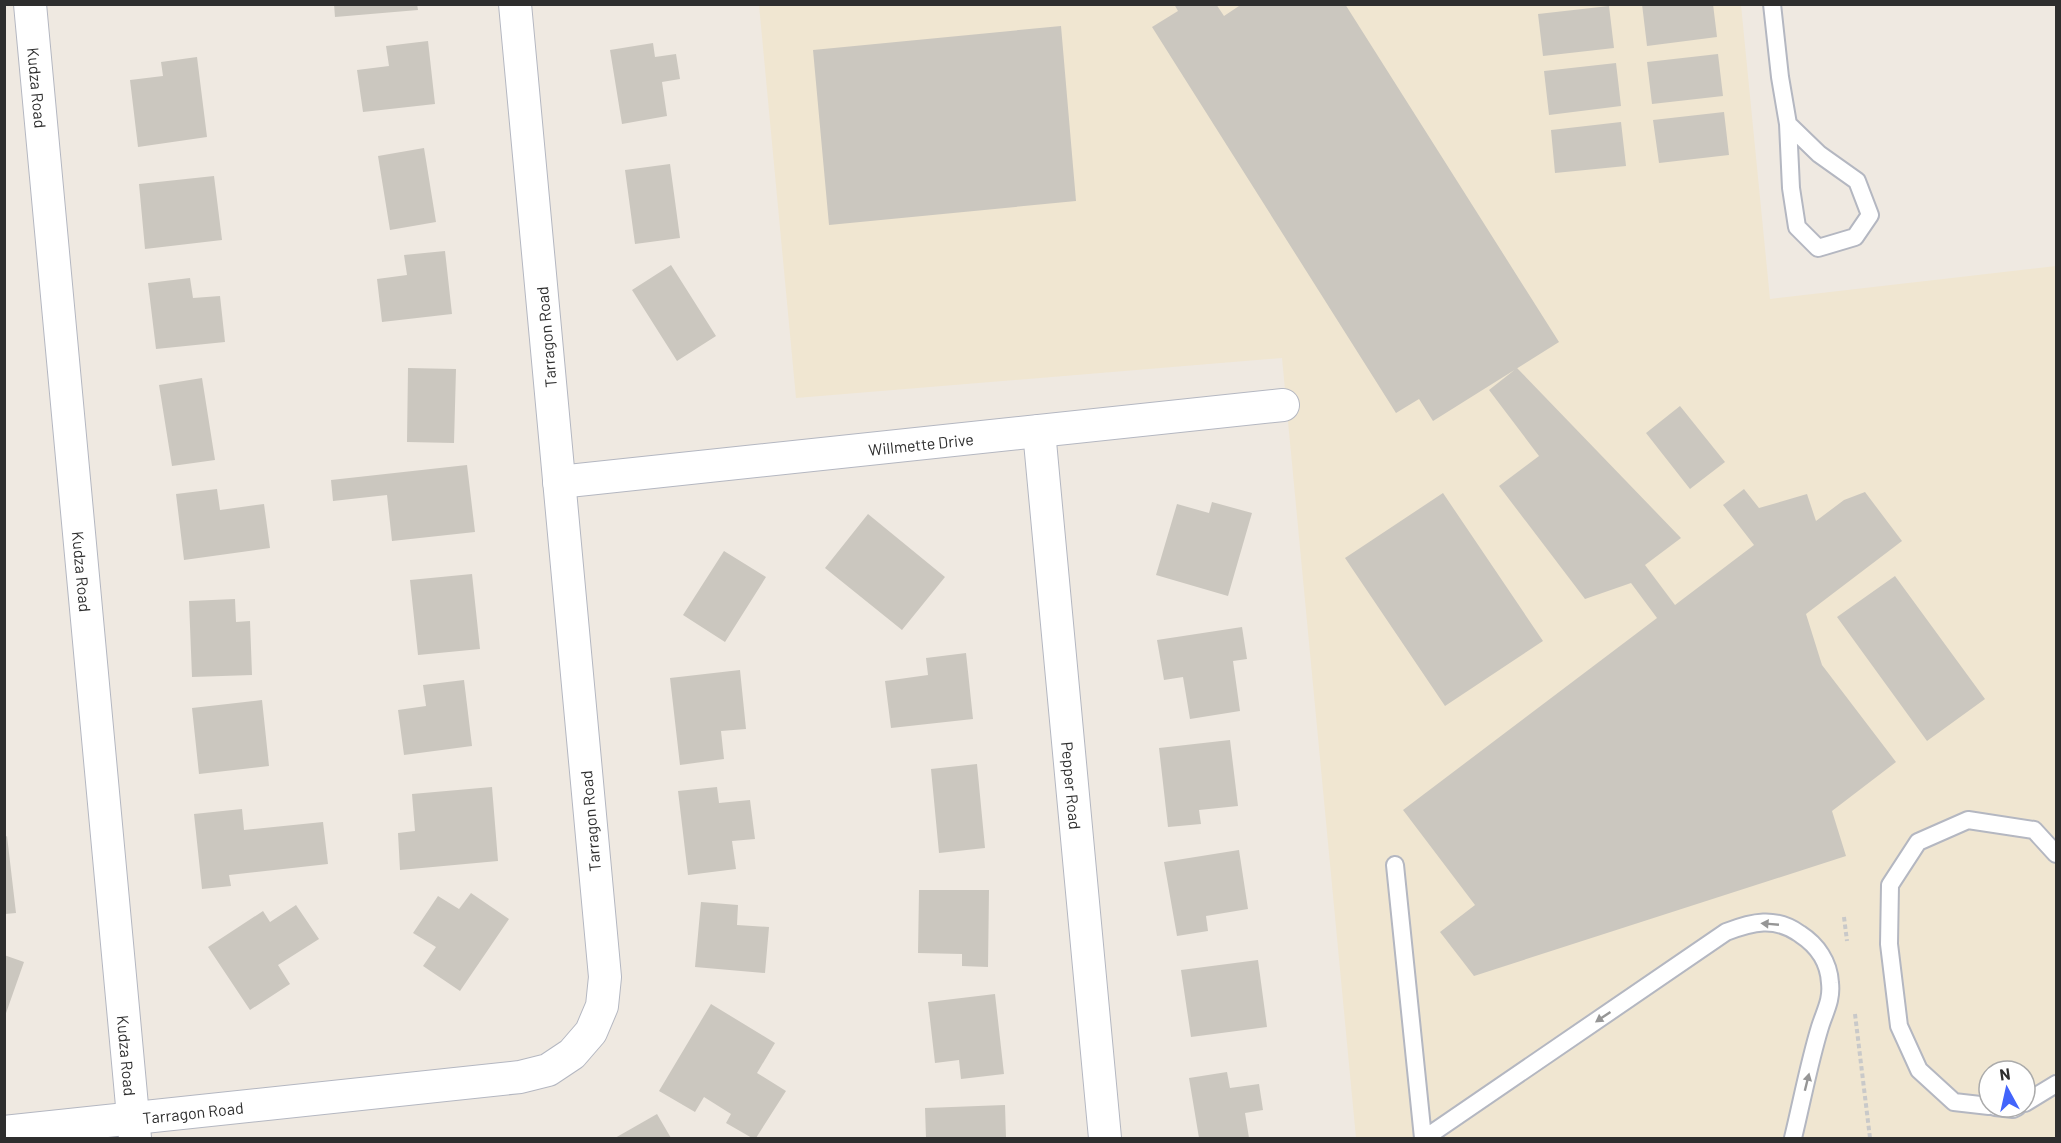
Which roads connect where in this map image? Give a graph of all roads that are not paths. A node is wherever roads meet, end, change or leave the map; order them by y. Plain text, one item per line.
1 (30, 4) edge
2 (515, 4) edge
3 (1772, 4) edge
4 (1788, 124) junction
5 (1283, 405) dead end
6 (1039, 431) junction
7 (559, 482) junction
8 (2056, 854) edge
9 (1395, 865) dead end
10 (2056, 1084) edge
11 (2037, 1095) edge
12 (1977, 1105) edge
13 (134, 1128) edge
14 (4, 1132) edge
15 (1105, 1138) edge
16 (1424, 1138) edge
17 (1793, 1138) edge

1 - 13 street, Kudza Road
2 - 7 street, Tarragon Road
3 - 4 lane
4 - 4 lane
5 - 6 street, Willmette Drive
6 - 7 street, Willmette Drive
6 - 15 street, Pepper Road
7 - 13 street, Tarragon Road
8 - 12 lane
9 - 16 lane
10 - 11 lane
13 - 14 street, Tarragon Road
17 -> 16 lane

